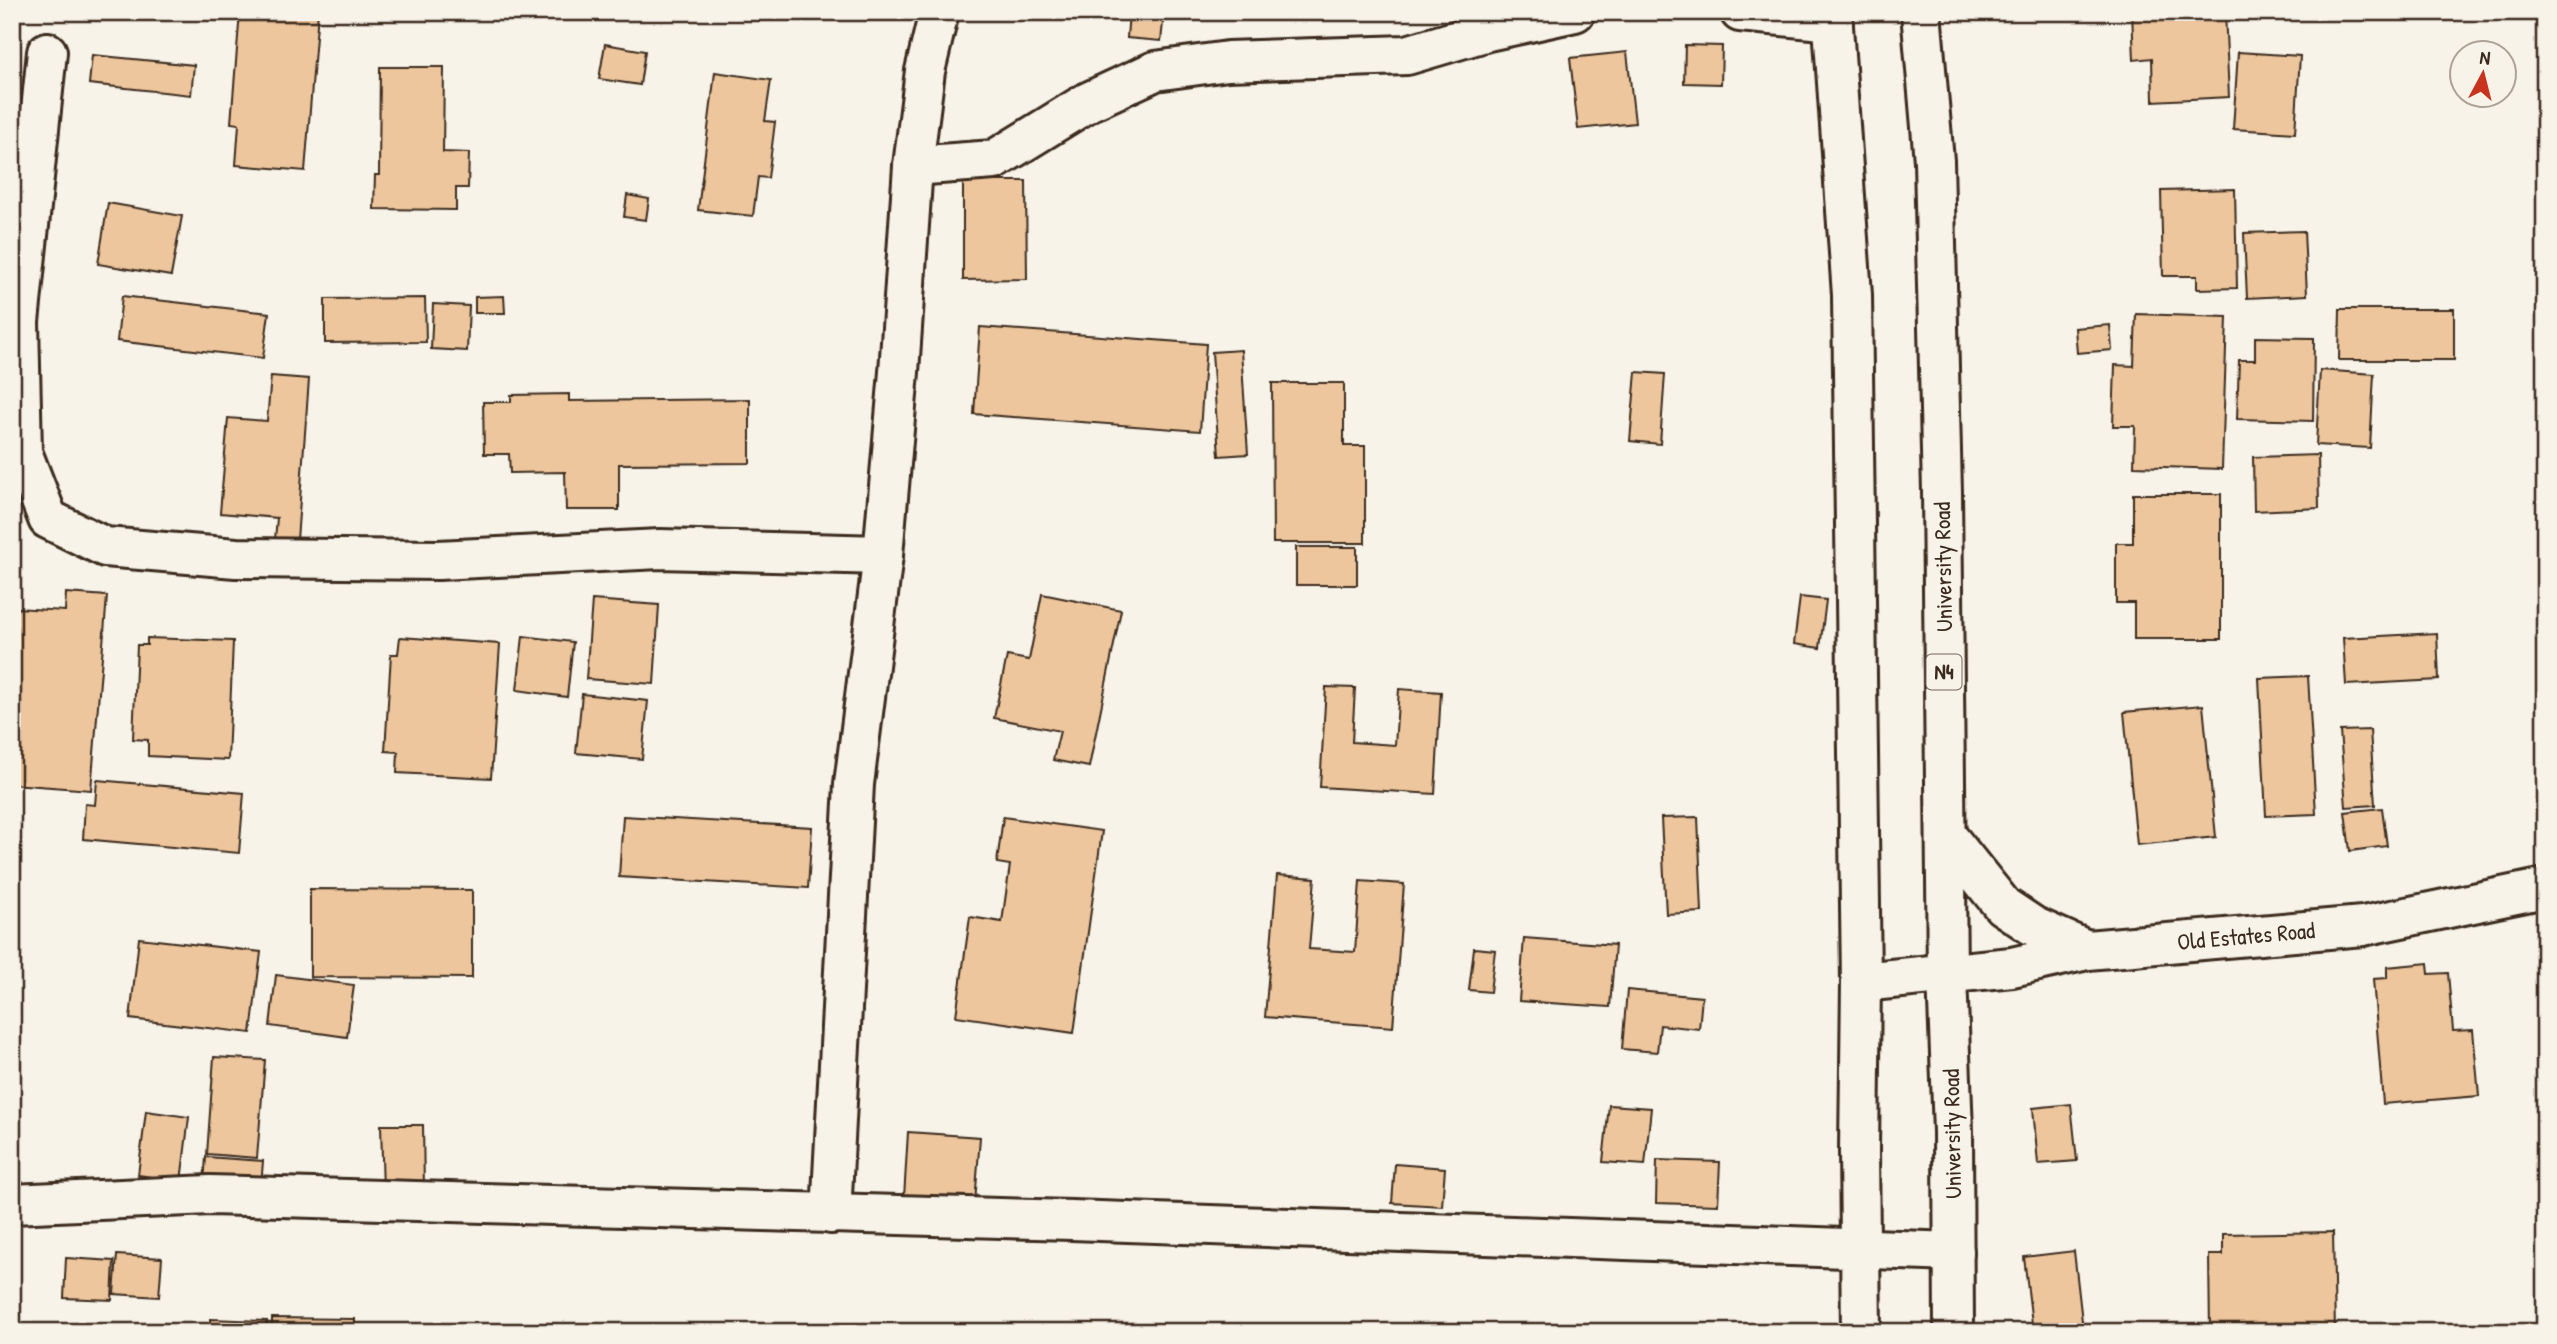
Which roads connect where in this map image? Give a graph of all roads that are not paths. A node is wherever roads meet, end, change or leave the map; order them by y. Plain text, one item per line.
1 (939, 12) edge
2 (1575, 12) edge
3 (1740, 12) edge
4 (1921, 12) edge
5 (1833, 17) edge
6 (47, 52) dead end
7 (913, 166) junction
8 (883, 555) junction
9 (1946, 835) junction
10 (2545, 888) edge
11 (2087, 950) junction
12 (1947, 975) junction
13 (1861, 982) junction
14 (12, 1204) edge
15 (831, 1214) junction
16 (1860, 1248) junction
17 (1954, 1252) junction
18 (1861, 1332) edge
19 (1954, 1332) edge

1 - 7 main road
2 - 7 main road
3 - 5 main road
4 - 9 main road, University Road / N4
5 - 13 main road
6 - 8 main road
7 - 8 main road
8 - 15 main road
9 - 11 main road
9 - 12 main road, University Road / N4
10 - 11 main road, Old Estates Road
11 - 12 main road, Old Estates Road
12 - 13 main road, Old Estates Road
12 - 17 main road, University Road / N4
13 - 16 main road
14 - 15 main road
15 - 16 main road
16 - 17 main road
16 - 18 main road
17 - 19 main road, University Road / N4

